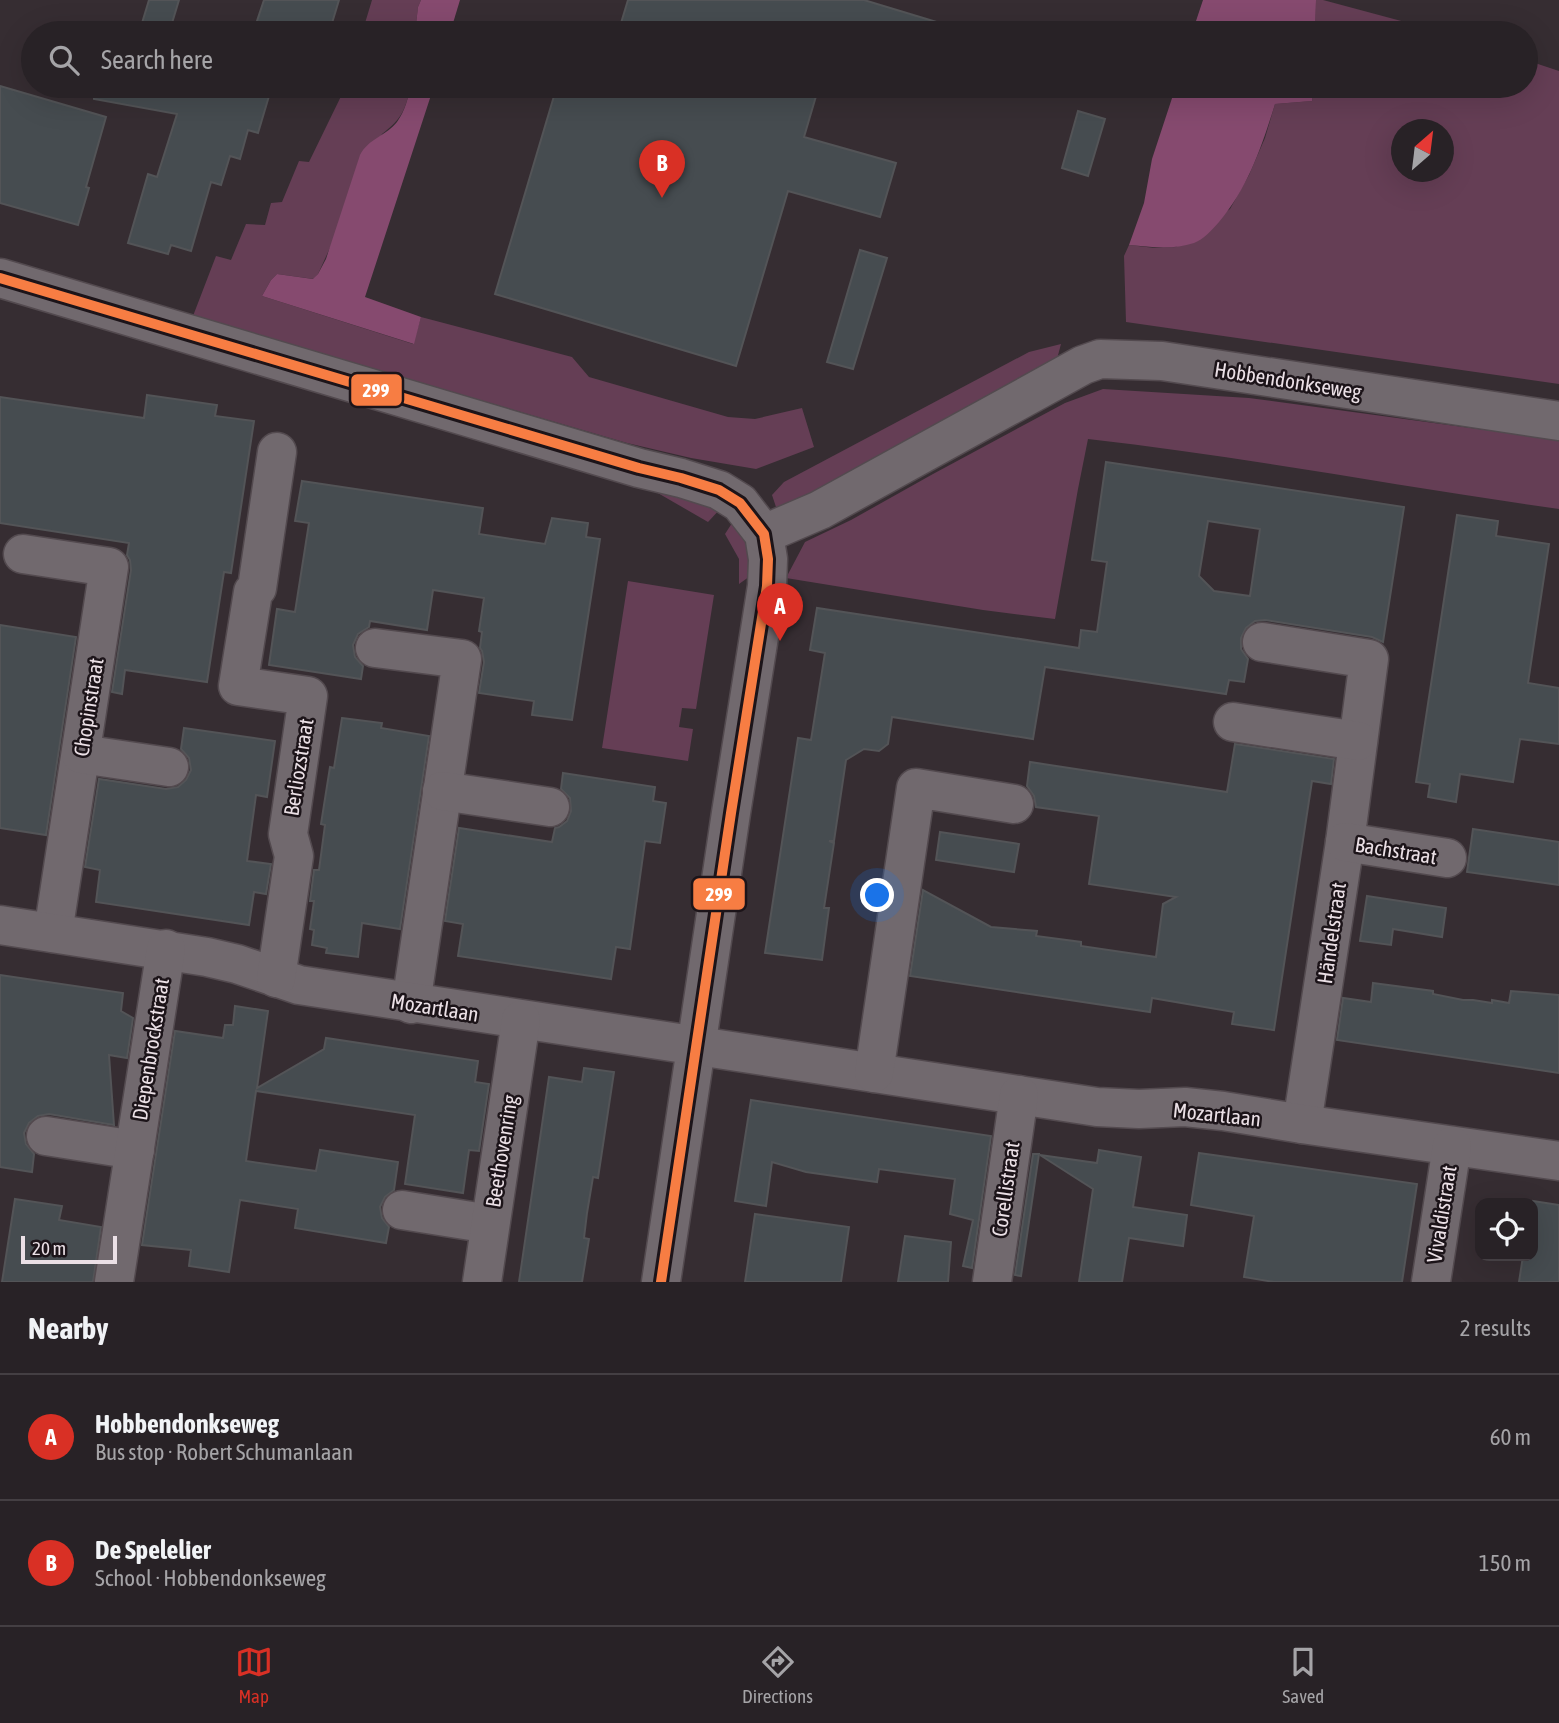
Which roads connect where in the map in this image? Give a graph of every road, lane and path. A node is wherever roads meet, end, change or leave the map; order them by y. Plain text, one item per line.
1 (0, 278) edge
2 (1559, 421) edge
3 (277, 452) dead end
4 (764, 534) junction
5 (23, 554) dead end
6 (1262, 642) dead end
7 (375, 648) dead end
8 (1233, 722) dead end
9 (1358, 741) junction
10 (81, 754) junction
11 (169, 767) dead end
12 (442, 791) junction
13 (1014, 804) dead end
14 (550, 807) dead end
15 (1345, 842) junction
16 (1447, 858) dead end
17 (0, 925) edge
18 (53, 933) junction
19 (166, 949) junction
20 (275, 978) junction
21 (411, 1004) junction
22 (521, 1020) junction
23 (696, 1046) junction
24 (874, 1073) junction
25 (1019, 1096) junction
26 (1302, 1124) junction
27 (46, 1136) dead end
28 (1452, 1146) junction
29 (135, 1150) junction
30 (1559, 1161) edge
31 (402, 1210) dead end
32 (490, 1224) junction
33 (114, 1282) edge
34 (482, 1282) edge
35 (661, 1282) edge
36 (992, 1282) edge
37 (1431, 1282) edge

1 - 4 street
2 - 4 street, Hobbendonkseweg
3 - 20 street, Berliozstraat
4 - 23 street
5 - 10 street, Chopinstraat
6 - 9 street, Händelstraat
7 - 12 street
8 - 9 street
9 - 15 street, Händelstraat
10 - 11 street
10 - 18 street, Chopinstraat
12 - 14 street
12 - 21 street
13 - 24 street
15 - 16 street, Bachstraat
15 - 26 street, Händelstraat
17 - 18 street, Mozartlaan
18 - 19 street, Mozartlaan
19 - 20 street, Mozartlaan
19 - 29 street, Diepenbrockstraat
20 - 21 street, Mozartlaan
21 - 22 street, Mozartlaan
22 - 23 street, Mozartlaan
22 - 32 street, Beethovenring
23 - 24 street, Mozartlaan
23 - 35 street
24 - 25 street, Mozartlaan
25 - 26 street, Mozartlaan
25 - 36 street, Corellistraat
26 - 28 street, Mozartlaan
27 - 29 street, Diepenbrockstraat
28 - 30 street, Mozartlaan
28 - 37 street, Vivaldistraat
29 - 33 street, Diepenbrockstraat
31 - 32 street
32 - 34 street, Beethovenring

